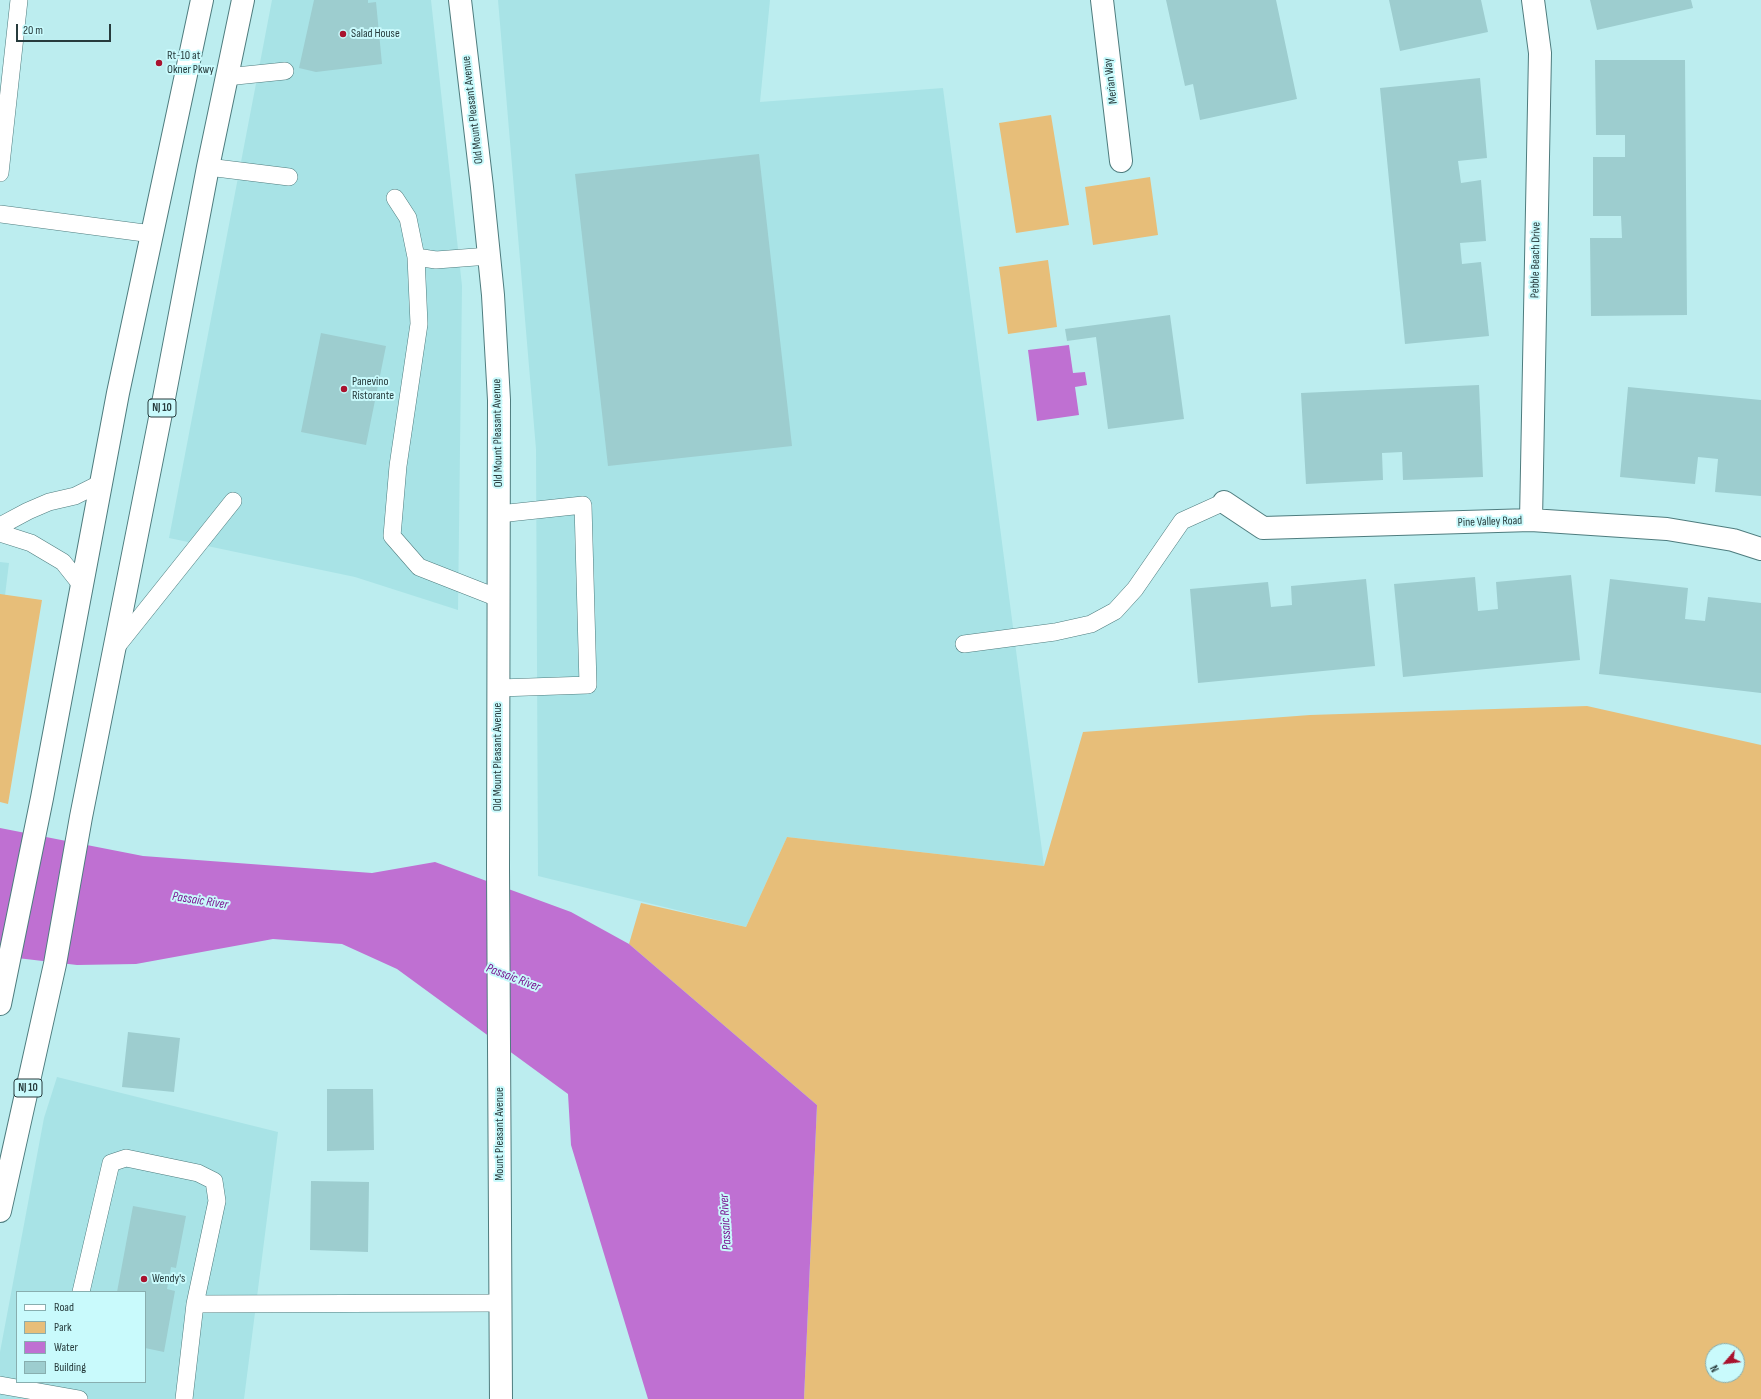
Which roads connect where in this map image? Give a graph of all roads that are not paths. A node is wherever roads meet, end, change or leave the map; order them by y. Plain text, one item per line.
1 (19, 0) edge
2 (202, 0) edge
3 (243, 0) edge
4 (460, 0) edge
5 (1102, 0) edge
6 (1533, 0) edge
7 (285, 71) dead end
8 (226, 77) junction
9 (1121, 161) dead end
10 (208, 167) junction
11 (0, 173) edge
12 (289, 177) dead end
13 (395, 198) dead end
14 (0, 214) edge
15 (152, 234) junction
16 (489, 256) junction
17 (416, 257) junction
18 (101, 483) junction
19 (233, 501) dead end
20 (1224, 502) joint
21 (499, 514) junction
22 (1531, 520) junction
23 (0, 526) edge
24 (0, 533) edge
25 (1761, 549) edge
26 (82, 586) junction
27 (498, 598) junction
28 (964, 644) dead end
29 (114, 650) junction
30 (499, 688) junction
31 (498, 868) joint
32 (0, 1004) edge
33 (0, 1211) edge
34 (81, 1291) edge
35 (501, 1303) junction
36 (195, 1304) junction
37 (0, 1385) edge
38 (58, 1389) edge
39 (80, 1399) edge
40 (184, 1399) edge
41 (501, 1399) edge

1 - 11 lane
2 - 15 street
3 - 8 street, NJ 10
4 - 16 street, Old Mount Pleasant Avenue
5 - 9 street, Merian Way
6 - 22 street, Pebble Beach Drive
7 - 8 lane
8 - 10 street, NJ 10
10 - 12 lane
10 - 29 street, NJ 10
13 - 17 lane
14 - 15 lane
15 - 18 street
16 - 17 lane
16 - 21 street, Old Mount Pleasant Avenue
17 - 27 lane
18 - 23 lane
18 - 26 street
19 - 29 lane
20 - 22 street, Pine Valley Road
20 - 28 lane
21 - 27 street, Old Mount Pleasant Avenue
21 - 30 lane
22 - 25 street, Pine Valley Road
24 - 26 lane
26 - 32 street
27 - 30 street, Old Mount Pleasant Avenue
29 - 33 street, NJ 10
30 - 31 street, Old Mount Pleasant Avenue
31 - 35 street, Mount Pleasant Avenue
34 - 36 lane
35 - 36 lane
35 - 41 street, Mount Pleasant Avenue
36 - 40 lane
37 - 38 lane
38 - 39 lane

